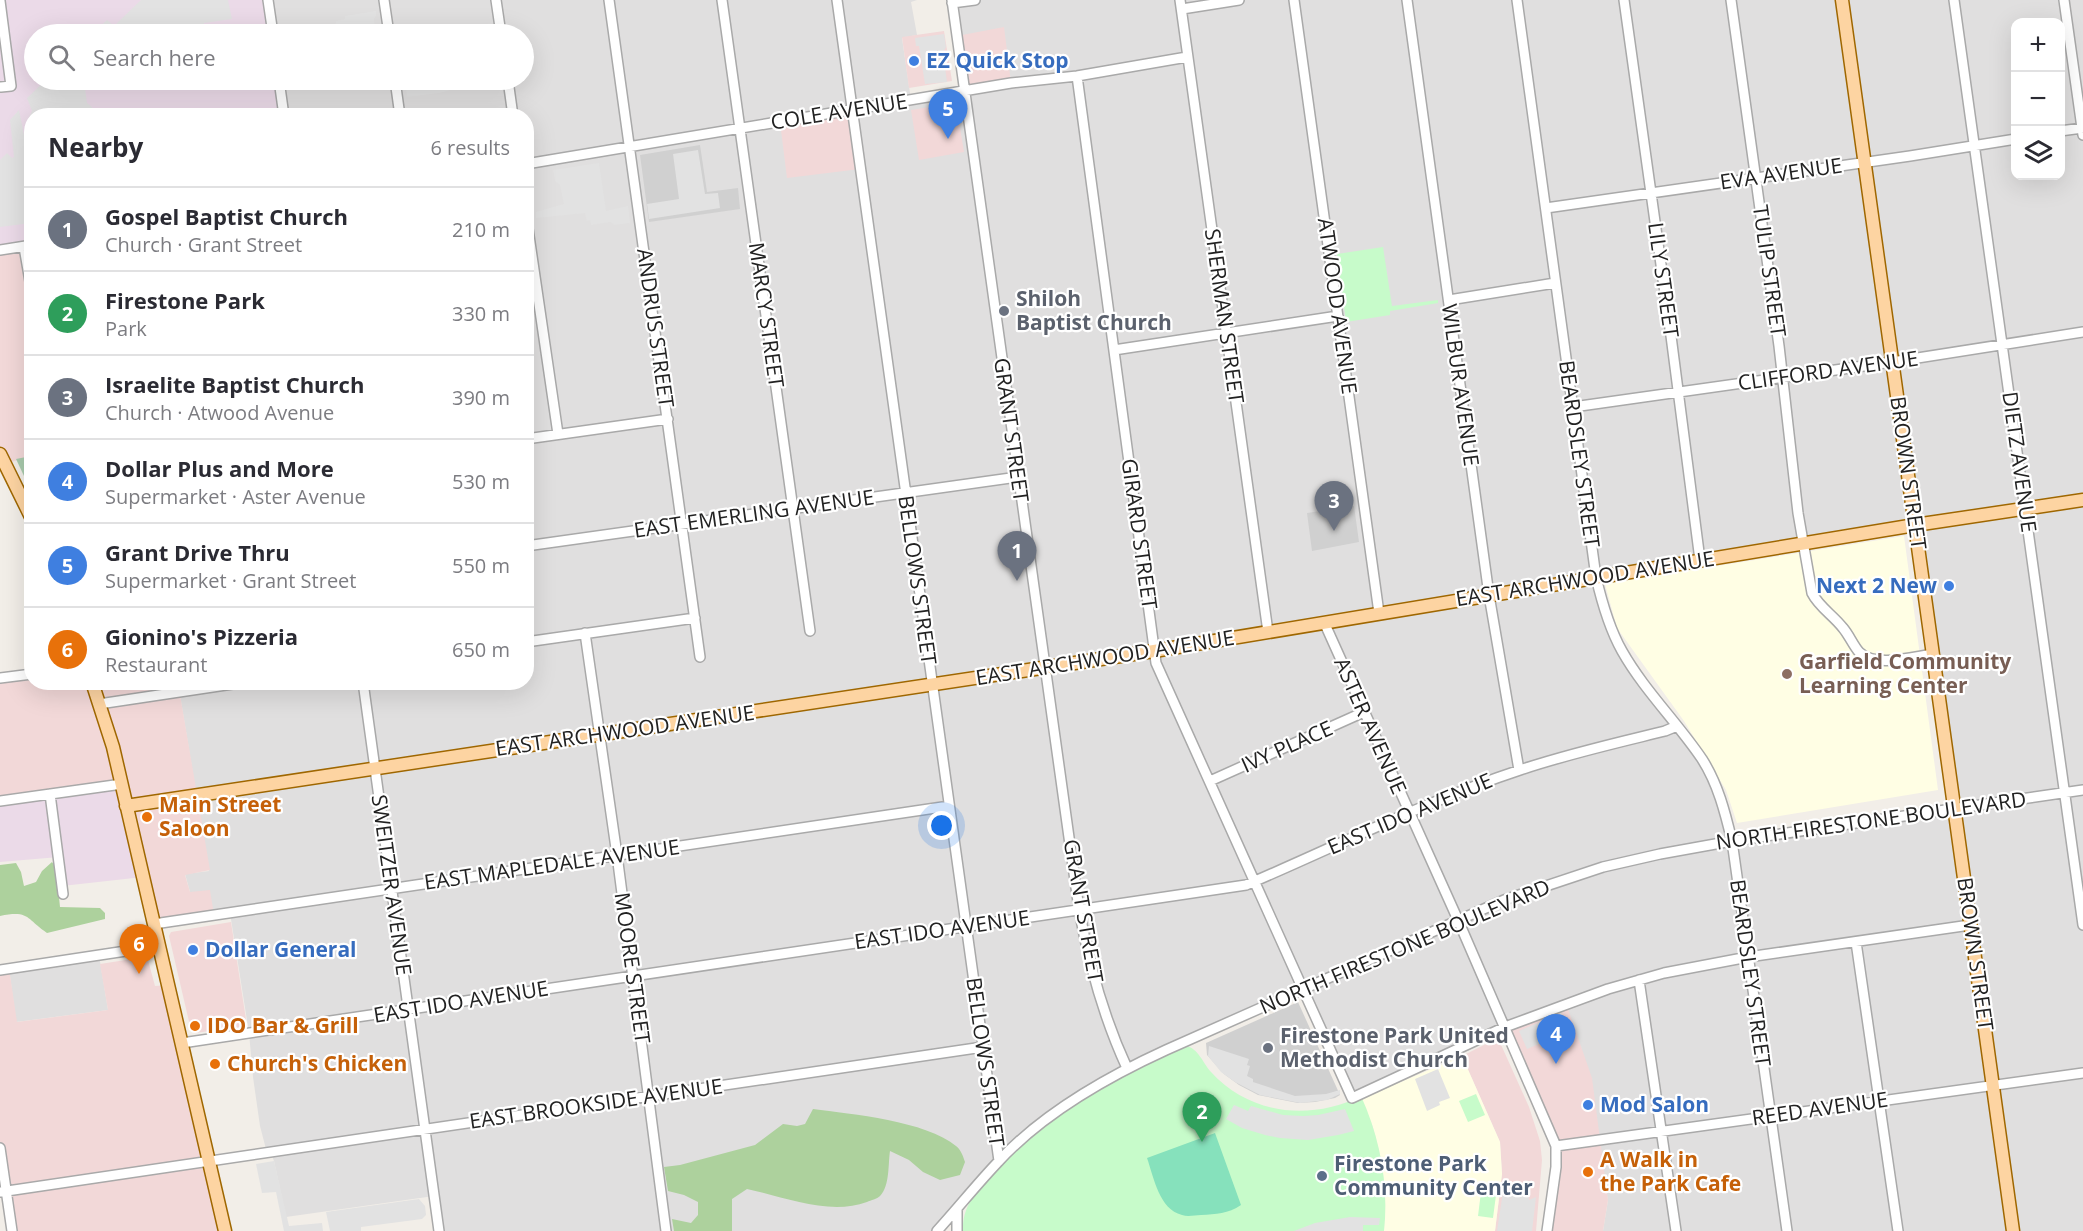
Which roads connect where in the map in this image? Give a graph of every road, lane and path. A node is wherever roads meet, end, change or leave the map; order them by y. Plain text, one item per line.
1 (268, 0) edge
2 (384, 0) edge
3 (496, 0) edge
4 (609, 0) edge
5 (722, 0) edge
6 (837, 0) edge
7 (975, 0) edge
8 (1239, 0) edge
9 (1294, 0) edge
10 (1407, 0) edge
11 (1517, 0) edge
12 (1624, 0) edge
13 (1731, 0) edge
14 (1842, 0) edge
15 (1954, 0) edge
16 (2064, 0) edge
17 (0, 1) edge
18 (952, 2) edge
19 (1181, 4) edge
20 (272, 24) edge
21 (388, 24) edge
22 (500, 24) edge
23 (1187, 57) junction
24 (1077, 76) junction
25 (3, 87) edge
26 (280, 90) edge
27 (396, 90) edge
28 (509, 90) edge
29 (965, 91) junction
30 (283, 108) edge
31 (399, 108) edge
32 (512, 108) edge
33 (852, 109) junction
34 (740, 128) junction
35 (2083, 130) edge
36 (2065, 131) edge
37 (2011, 140) edge
38 (1975, 145) junction
39 (631, 146) junction
40 (1864, 162) junction
41 (534, 163) edge
42 (1756, 177) junction
43 (1650, 192) junction
44 (1546, 207) junction
45 (24, 247) edge
46 (0, 250) edge
47 (534, 270) edge
48 (1556, 282) junction
49 (1449, 300) junction
50 (1338, 316) junction
51 (2083, 332) edge
52 (1226, 334) junction
53 (2002, 345) junction
54 (1114, 350) junction
55 (1893, 362) junction
56 (1783, 378) junction
57 (1678, 391) junction
58 (1573, 407) junction
59 (668, 419) junction
60 (558, 434) junction
61 (534, 438) edge
62 (0, 454) edge
63 (1018, 477) junction
64 (905, 493) junction
65 (2083, 500) edge
66 (24, 503) edge
67 (792, 508) junction
68 (2025, 509) junction
69 (682, 524) junction
70 (1915, 525) junction
71 (1803, 543) junction
72 (534, 545) edge
73 (1700, 560) junction
74 (1596, 577) junction
75 (1489, 595) junction
76 (1379, 613) junction
77 (695, 618) junction
78 (1324, 622) junction
79 (810, 631) dead end
80 (1268, 632) junction
81 (585, 633) junction
82 (534, 641) edge
83 (1154, 651) junction
84 (1933, 654) junction
85 (700, 657) dead end
86 (1044, 667) junction
87 (24, 675) edge
88 (0, 678) edge
89 (932, 685) junction
90 (95, 690) edge
91 (193, 690) edge
92 (364, 690) edge
93 (99, 704) junction
94 (1364, 712) junction
95 (1677, 726) junction
96 (599, 735) junction
97 (374, 768) junction
98 (1519, 770) junction
99 (1210, 781) junction
100 (122, 784) junction
101 (2083, 790) edge
102 (2065, 793) junction
103 (50, 794) junction
104 (0, 801) edge
105 (126, 806) junction
106 (949, 806) junction
107 (1955, 808) junction
108 (1409, 812) junction
109 (1732, 841) junction
110 (617, 855) junction
111 (1254, 881) junction
112 (391, 889) junction
113 (63, 894) dead end
114 (1079, 909) junction
115 (1458, 920) junction
116 (154, 924) junction
117 (1970, 925) junction
118 (2083, 925) edge
119 (967, 926) junction
120 (1856, 942) junction
121 (159, 946) junction
122 (1748, 957) junction
123 (0, 970) edge
124 (633, 976) junction
125 (1638, 980) junction
126 (1303, 990) junction
127 (409, 1010) junction
128 (1505, 1027) junction
129 (182, 1043) junction
130 (983, 1047) junction
131 (1127, 1068) junction
132 (2083, 1073) edge
133 (1993, 1085) junction
134 (650, 1096) junction
135 (1880, 1101) junction
136 (1770, 1116) junction
137 (426, 1129) junction
138 (1662, 1132) junction
139 (1556, 1146) junction
140 (0, 1148) edge
141 (999, 1161) junction
142 (209, 1162) junction
143 (3, 1191) edge
144 (957, 1209) junction
145 (12, 1231) edge
146 (225, 1231) edge
147 (439, 1231) edge
148 (666, 1231) edge
149 (937, 1231) edge
150 (957, 1231) edge
151 (1547, 1231) edge
152 (1676, 1231) edge
153 (1787, 1231) edge
154 (1898, 1231) edge
155 (2013, 1231) edge

1 - 20 street
2 - 21 street
3 - 22 street
4 - 39 street, ANDRUS STREET
5 - 34 street, MARCY STREET
6 - 33 street, BELLOWS STREET
7 - 18 street
8 - 19 street
9 - 50 street, ATWOOD AVENUE
10 - 49 street, WILBUR AVENUE
11 - 44 street, BEARDSLEY STREET
12 - 43 street, LILY STREET
13 - 42 street, TULIP STREET
14 - 40 main road, BROWN STREET
15 - 38 street, DIETZ AVENUE
16 - 35 street
17 - 25 street
18 - 29 street, GRANT STREET
19 - 23 street, SHERMAN STREET
23 - 24 street, COLE AVENUE
23 - 52 street, SHERMAN STREET
24 - 29 street, COLE AVENUE
24 - 54 street, GIRARD STREET
26 - 30 street
27 - 31 street
28 - 32 street
29 - 33 street, COLE AVENUE
29 - 63 street, GRANT STREET
33 - 34 street, COLE AVENUE
33 - 64 street, BELLOWS STREET
34 - 39 street, COLE AVENUE
34 - 67 street, MARCY STREET
35 - 36 street
37 - 38 street, EVA AVENUE
38 - 40 street, EVA AVENUE
38 - 53 street, DIETZ AVENUE
39 - 41 street, COLE AVENUE
39 - 59 street, ANDRUS STREET
40 - 42 street, EVA AVENUE
40 - 55 main road, BROWN STREET
42 - 43 street, EVA AVENUE
42 - 56 street, TULIP STREET
43 - 44 street, EVA AVENUE
43 - 57 street, LILY STREET
44 - 48 street, BEARDSLEY STREET
45 - 46 street
47 - 60 street
48 - 49 street
48 - 58 street, BEARDSLEY STREET
49 - 75 street, WILBUR AVENUE
50 - 52 street
50 - 76 street, ATWOOD AVENUE
51 - 53 street, CLIFFORD AVENUE
52 - 54 street
52 - 80 street, SHERMAN STREET
53 - 55 street, CLIFFORD AVENUE
53 - 68 street, DIETZ AVENUE
54 - 83 street, GIRARD STREET
55 - 56 street, CLIFFORD AVENUE
55 - 70 main road, BROWN STREET
56 - 57 street, CLIFFORD AVENUE
56 - 71 street, TULIP STREET
57 - 58 street, CLIFFORD AVENUE
57 - 73 street, LILY STREET
58 - 74 street, BEARDSLEY STREET
59 - 60 street
59 - 69 street, ANDRUS STREET
60 - 61 street
62 - 66 main road
63 - 64 street, EAST EMERLING AVENUE
63 - 86 street, GRANT STREET
64 - 67 street, EAST EMERLING AVENUE
64 - 89 street, BELLOWS STREET
65 - 68 main road, EAST ARCHWOOD AVENUE
67 - 69 street, EAST EMERLING AVENUE
67 - 79 street, MARCY STREET
68 - 70 main road, EAST ARCHWOOD AVENUE
68 - 102 street, DIETZ AVENUE
69 - 72 street, EAST EMERLING AVENUE
69 - 77 street, ANDRUS STREET
70 - 71 main road, EAST ARCHWOOD AVENUE
70 - 84 main road, BROWN STREET
71 - 73 main road, EAST ARCHWOOD AVENUE
71 - 84 street, TULIP STREET
73 - 74 main road, EAST ARCHWOOD AVENUE
74 - 75 main road, EAST ARCHWOOD AVENUE
74 - 95 street, BEARDSLEY STREET
75 - 76 main road, EAST ARCHWOOD AVENUE
75 - 98 street, WILBUR AVENUE
76 - 78 main road, EAST ARCHWOOD AVENUE
77 - 81 street
77 - 85 street, ANDRUS STREET
78 - 80 main road, EAST ARCHWOOD AVENUE
78 - 94 street, ASTER AVENUE
80 - 83 main road, EAST ARCHWOOD AVENUE
81 - 82 street
81 - 96 street, MOORE STREET
83 - 86 main road, EAST ARCHWOOD AVENUE
83 - 99 street, GIRARD STREET
84 - 107 main road, BROWN STREET
86 - 89 main road, EAST ARCHWOOD AVENUE
86 - 114 street, GRANT STREET
87 - 88 street
89 - 96 main road, EAST ARCHWOOD AVENUE
89 - 106 street, BELLOWS STREET
90 - 93 main road
91 - 93 street
92 - 97 street, SWEITZER AVENUE
93 - 100 main road
94 - 99 street, IVY PLACE
94 - 108 street, ASTER AVENUE
95 - 98 street, EAST IDO AVENUE
95 - 109 street, BEARDSLEY STREET
96 - 97 main road, EAST ARCHWOOD AVENUE
96 - 110 street, MOORE STREET
97 - 105 main road, EAST ARCHWOOD AVENUE
97 - 112 street, SWEITZER AVENUE
98 - 108 street, EAST IDO AVENUE
99 - 111 street, GIRARD STREET
100 - 103 street
100 - 105 main road
101 - 102 street, NORTH FIRESTONE BOULEVARD
102 - 107 street, NORTH FIRESTONE BOULEVARD
102 - 118 street, DIETZ AVENUE
103 - 104 street
103 - 113 street
105 - 116 main road
106 - 110 street, EAST MAPLEDALE AVENUE
106 - 119 street, BELLOWS STREET
107 - 109 street, NORTH FIRESTONE BOULEVARD
107 - 117 main road, BROWN STREET
108 - 111 street, EAST IDO AVENUE
108 - 115 street, ASTER AVENUE
109 - 115 street, NORTH FIRESTONE BOULEVARD
109 - 122 street, BEARDSLEY STREET
110 - 112 street, EAST MAPLEDALE AVENUE
110 - 124 street, MOORE STREET
111 - 114 street, EAST IDO AVENUE
111 - 126 street, GIRARD STREET
112 - 116 street, EAST MAPLEDALE AVENUE
112 - 127 street, SWEITZER AVENUE
114 - 119 street, EAST IDO AVENUE
114 - 131 street, GRANT STREET
115 - 126 street, NORTH FIRESTONE BOULEVARD
115 - 128 street, ASTER AVENUE
116 - 121 main road
117 - 120 street
117 - 133 main road, BROWN STREET
119 - 124 street, EAST IDO AVENUE
119 - 130 street, BELLOWS STREET
120 - 122 street
120 - 135 street
121 - 123 street
121 - 129 main road
122 - 125 street
122 - 136 street, BEARDSLEY STREET
124 - 127 street, EAST IDO AVENUE
124 - 134 street, MOORE STREET
125 - 128 street
125 - 138 street
126 - 128 street, GIRARD STREET
126 - 131 street, NORTH FIRESTONE BOULEVARD
127 - 129 street, EAST IDO AVENUE
127 - 137 street, SWEITZER AVENUE
128 - 139 street, ASTER AVENUE
129 - 142 main road
130 - 134 street, EAST BROOKSIDE AVENUE
130 - 141 street, BELLOWS STREET
131 - 141 street, NORTH FIRESTONE BOULEVARD
132 - 133 street, REED AVENUE
133 - 135 street, REED AVENUE
133 - 155 main road, BROWN STREET
134 - 137 street, EAST BROOKSIDE AVENUE
134 - 148 street, MOORE STREET
135 - 136 street, REED AVENUE
135 - 154 street
136 - 138 street, REED AVENUE
136 - 153 street, BEARDSLEY STREET
137 - 142 street, EAST BROOKSIDE AVENUE
137 - 147 street, SWEITZER AVENUE
138 - 139 street, REED AVENUE
138 - 152 street
139 - 151 street, ASTER AVENUE
140 - 143 street
141 - 144 street, NORTH FIRESTONE BOULEVARD
142 - 143 street, EAST BROOKSIDE AVENUE
142 - 146 main road
143 - 145 street
144 - 149 street, NORTH FIRESTONE BOULEVARD
144 - 150 street

